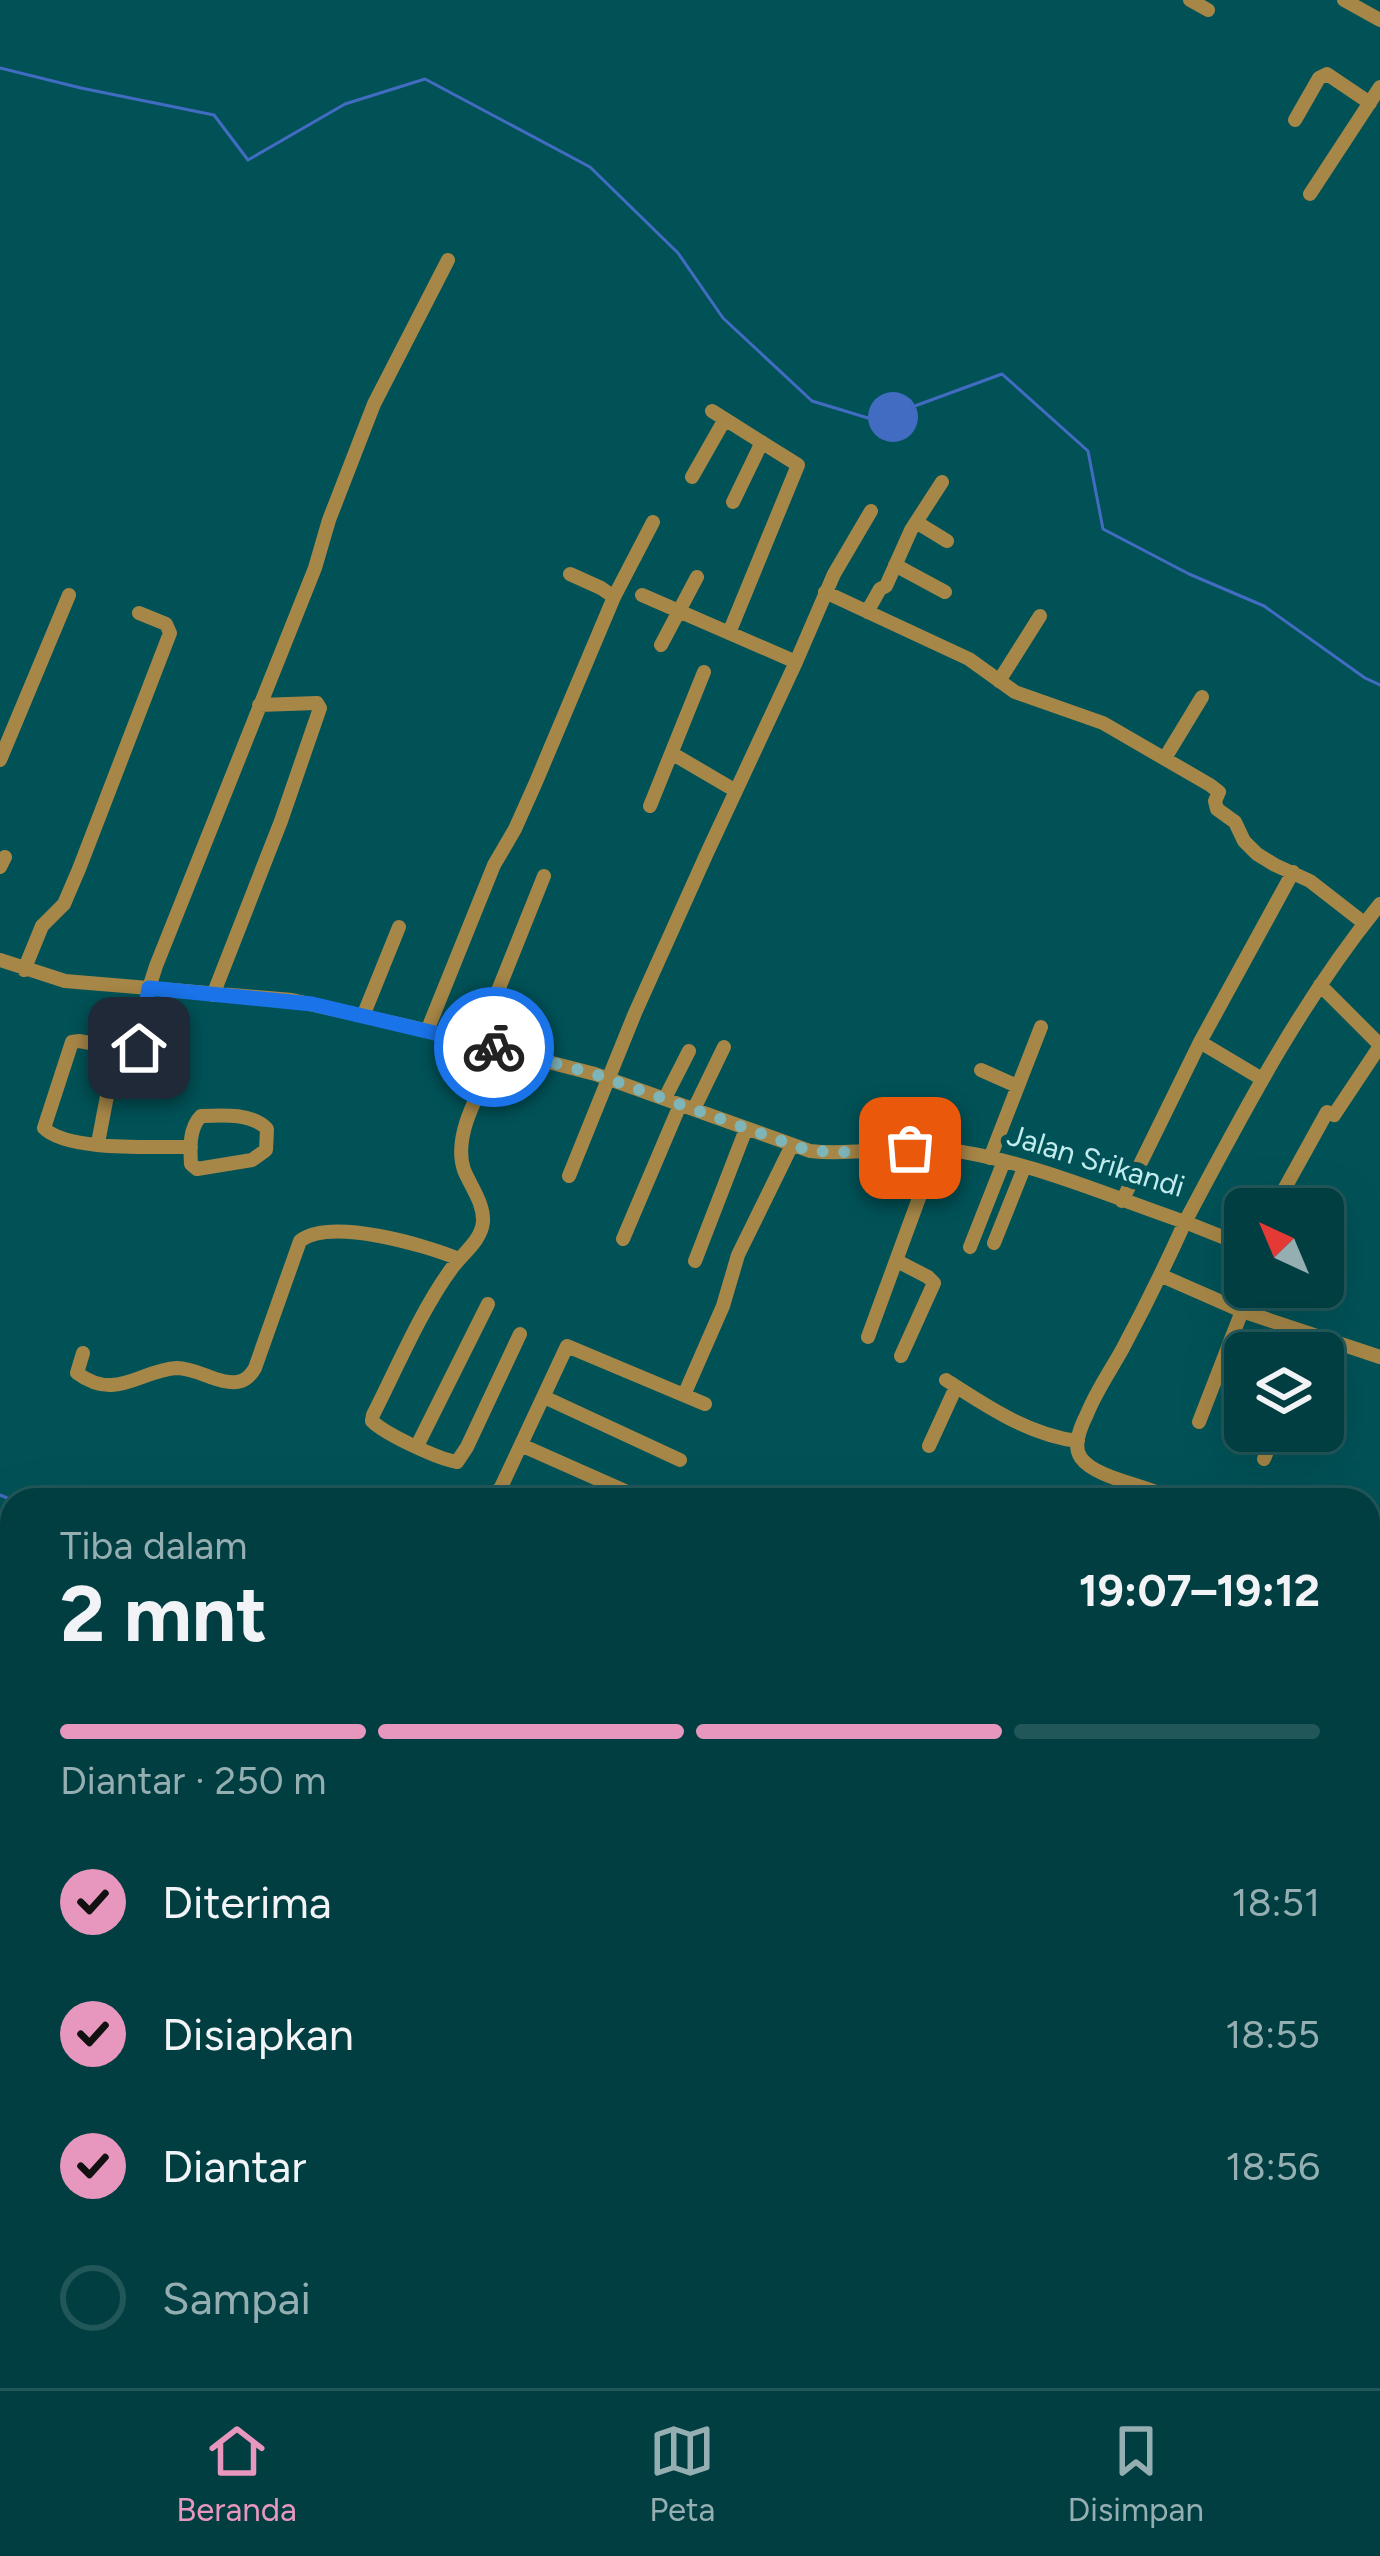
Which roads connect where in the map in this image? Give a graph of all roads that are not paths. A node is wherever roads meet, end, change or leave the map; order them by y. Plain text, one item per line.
1 (1190, 0) edge
2 (1344, 0) edge
3 (1208, 10) dead end
4 (1380, 20) edge
5 (1380, 87) edge
6 (1370, 103) junction
7 (1295, 120) dead end
8 (1310, 194) dead end
9 (448, 260) dead end
10 (762, 442) junction
11 (692, 477) dead end
12 (942, 482) dead end
13 (733, 502) dead end
14 (871, 511) dead end
15 (653, 522) dead end
16 (916, 522) junction
17 (947, 541) dead end
18 (895, 565) junction
19 (570, 574) dead end
20 (697, 577) dead end
21 (830, 583) junction
22 (945, 592) dead end
23 (69, 595) dead end
24 (642, 595) dead end
25 (614, 597) junction
26 (678, 612) junction
27 (867, 612) junction
28 (139, 613) dead end
29 (1040, 616) dead end
30 (729, 633) junction
31 (661, 645) dead end
32 (796, 662) junction
33 (704, 672) dead end
34 (999, 680) junction
35 (1202, 697) dead end
36 (259, 705) junction
37 (673, 754) junction
38 (1166, 758) junction
39 (0, 760) edge
40 (736, 791) junction
41 (650, 806) dead end
42 (1293, 872) junction
43 (544, 876) dead end
44 (1380, 904) edge
45 (1364, 923) junction
46 (399, 928) dead end
47 (0, 960) edge
48 (24, 970) junction
49 (1320, 985) junction
50 (149, 988) junction
51 (213, 995) junction
52 (363, 1016) junction
53 (1041, 1027) dead end
54 (427, 1031) junction
55 (1200, 1042) junction
56 (476, 1043) junction
57 (1380, 1046) edge
58 (724, 1047) dead end
59 (116, 1048) junction
60 (501, 1048) junction
61 (689, 1051) dead end
62 (981, 1070) dead end
63 (609, 1079) junction
64 (1262, 1079) junction
65 (1017, 1086) junction
66 (665, 1098) junction
67 (687, 1107) junction
68 (746, 1129) junction
69 (98, 1144) junction
70 (792, 1145) junction
71 (190, 1147) junction
72 (937, 1149) junction
73 (997, 1159) junction
74 (1024, 1168) junction
75 (569, 1176) dead end
76 (1285, 1188) edge
77 (1122, 1201) junction
78 (1185, 1222) junction
79 (1224, 1238) edge
80 (623, 1239) dead end
81 (994, 1244) dead end
82 (970, 1247) dead end
83 (460, 1258) junction
84 (695, 1261) dead end
85 (897, 1261) junction
86 (1160, 1275) junction
87 (488, 1304) dead end
88 (1242, 1311) junction
89 (1302, 1332) edge
90 (520, 1334) dead end
91 (868, 1337) dead end
92 (1344, 1346) edge
93 (83, 1353) dead end
94 (901, 1356) dead end
95 (1380, 1357) edge
96 (684, 1395) junction
97 (544, 1397) junction
98 (705, 1404) dead end
99 (1199, 1422) dead end
100 (1078, 1441) junction
101 (521, 1445) junction
102 (929, 1445) dead end
103 (417, 1446) junction
104 (1267, 1452) edge
105 (1264, 1459) dead end
106 (680, 1460) dead end
107 (501, 1488) edge
108 (615, 1488) edge
109 (1149, 1488) edge

1 - 3 street
2 - 4 street
5 - 6 street
6 - 7 street
6 - 8 street
9 - 36 street
10 - 11 street
10 - 13 street
10 - 30 street
12 - 16 street
14 - 21 street
15 - 25 street
16 - 17 street
16 - 18 street
18 - 22 street
18 - 27 street
19 - 25 street
20 - 26 street
21 - 27 street
21 - 32 street
23 - 39 street
24 - 26 street
25 - 54 street
26 - 30 street
26 - 31 street
27 - 34 street
28 - 48 street
29 - 34 street
30 - 32 street
32 - 40 street
33 - 37 street
34 - 38 street
35 - 38 street
36 - 50 street
36 - 51 street
37 - 40 street
37 - 41 street
38 - 42 street
40 - 63 street
42 - 45 street
42 - 55 street
43 - 56 street
44 - 45 street, Jalan Srikandi
45 - 49 street, Jalan Srikandi
46 - 52 street
47 - 48 street, Jalan Srikandi
48 - 50 street, Jalan Srikandi
49 - 57 street
49 - 64 street, Jalan Srikandi
50 - 51 street, Jalan Srikandi
50 - 59 street
51 - 52 street, Jalan Srikandi
52 - 54 street, Jalan Srikandi
53 - 65 street
54 - 56 street, Jalan Srikandi
55 - 64 street
55 - 77 street
56 - 60 street, Jalan Srikandi
57 - 76 street
58 - 67 street
59 - 69 street
59 - 69 street
60 - 63 street, Jalan Srikandi
60 - 83 street
61 - 66 street
62 - 65 street
63 - 66 street, Jalan Srikandi
63 - 75 street
64 - 78 street, Jalan Srikandi
65 - 73 street
66 - 67 street, Jalan Srikandi
67 - 68 street, Jalan Srikandi
67 - 80 street
68 - 70 street, Jalan Srikandi
68 - 84 street
69 - 71 street
70 - 72 street, Jalan Srikandi
70 - 96 street
71 - 71 street
72 - 73 street, Jalan Srikandi
72 - 85 street
73 - 74 street, Jalan Srikandi
73 - 82 street
74 - 77 street, Jalan Srikandi
74 - 81 street
77 - 78 street, Jalan Srikandi
78 - 79 street
78 - 86 street
83 - 93 street
83 - 103 street
85 - 91 street
85 - 94 street
86 - 88 street
86 - 100 street
87 - 103 street
88 - 89 street
88 - 99 street
90 - 103 street
92 - 95 street
96 - 97 street
96 - 98 street
97 - 101 street
97 - 106 street
100 - 102 street
100 - 109 street
101 - 107 street
101 - 108 street
104 - 105 street

